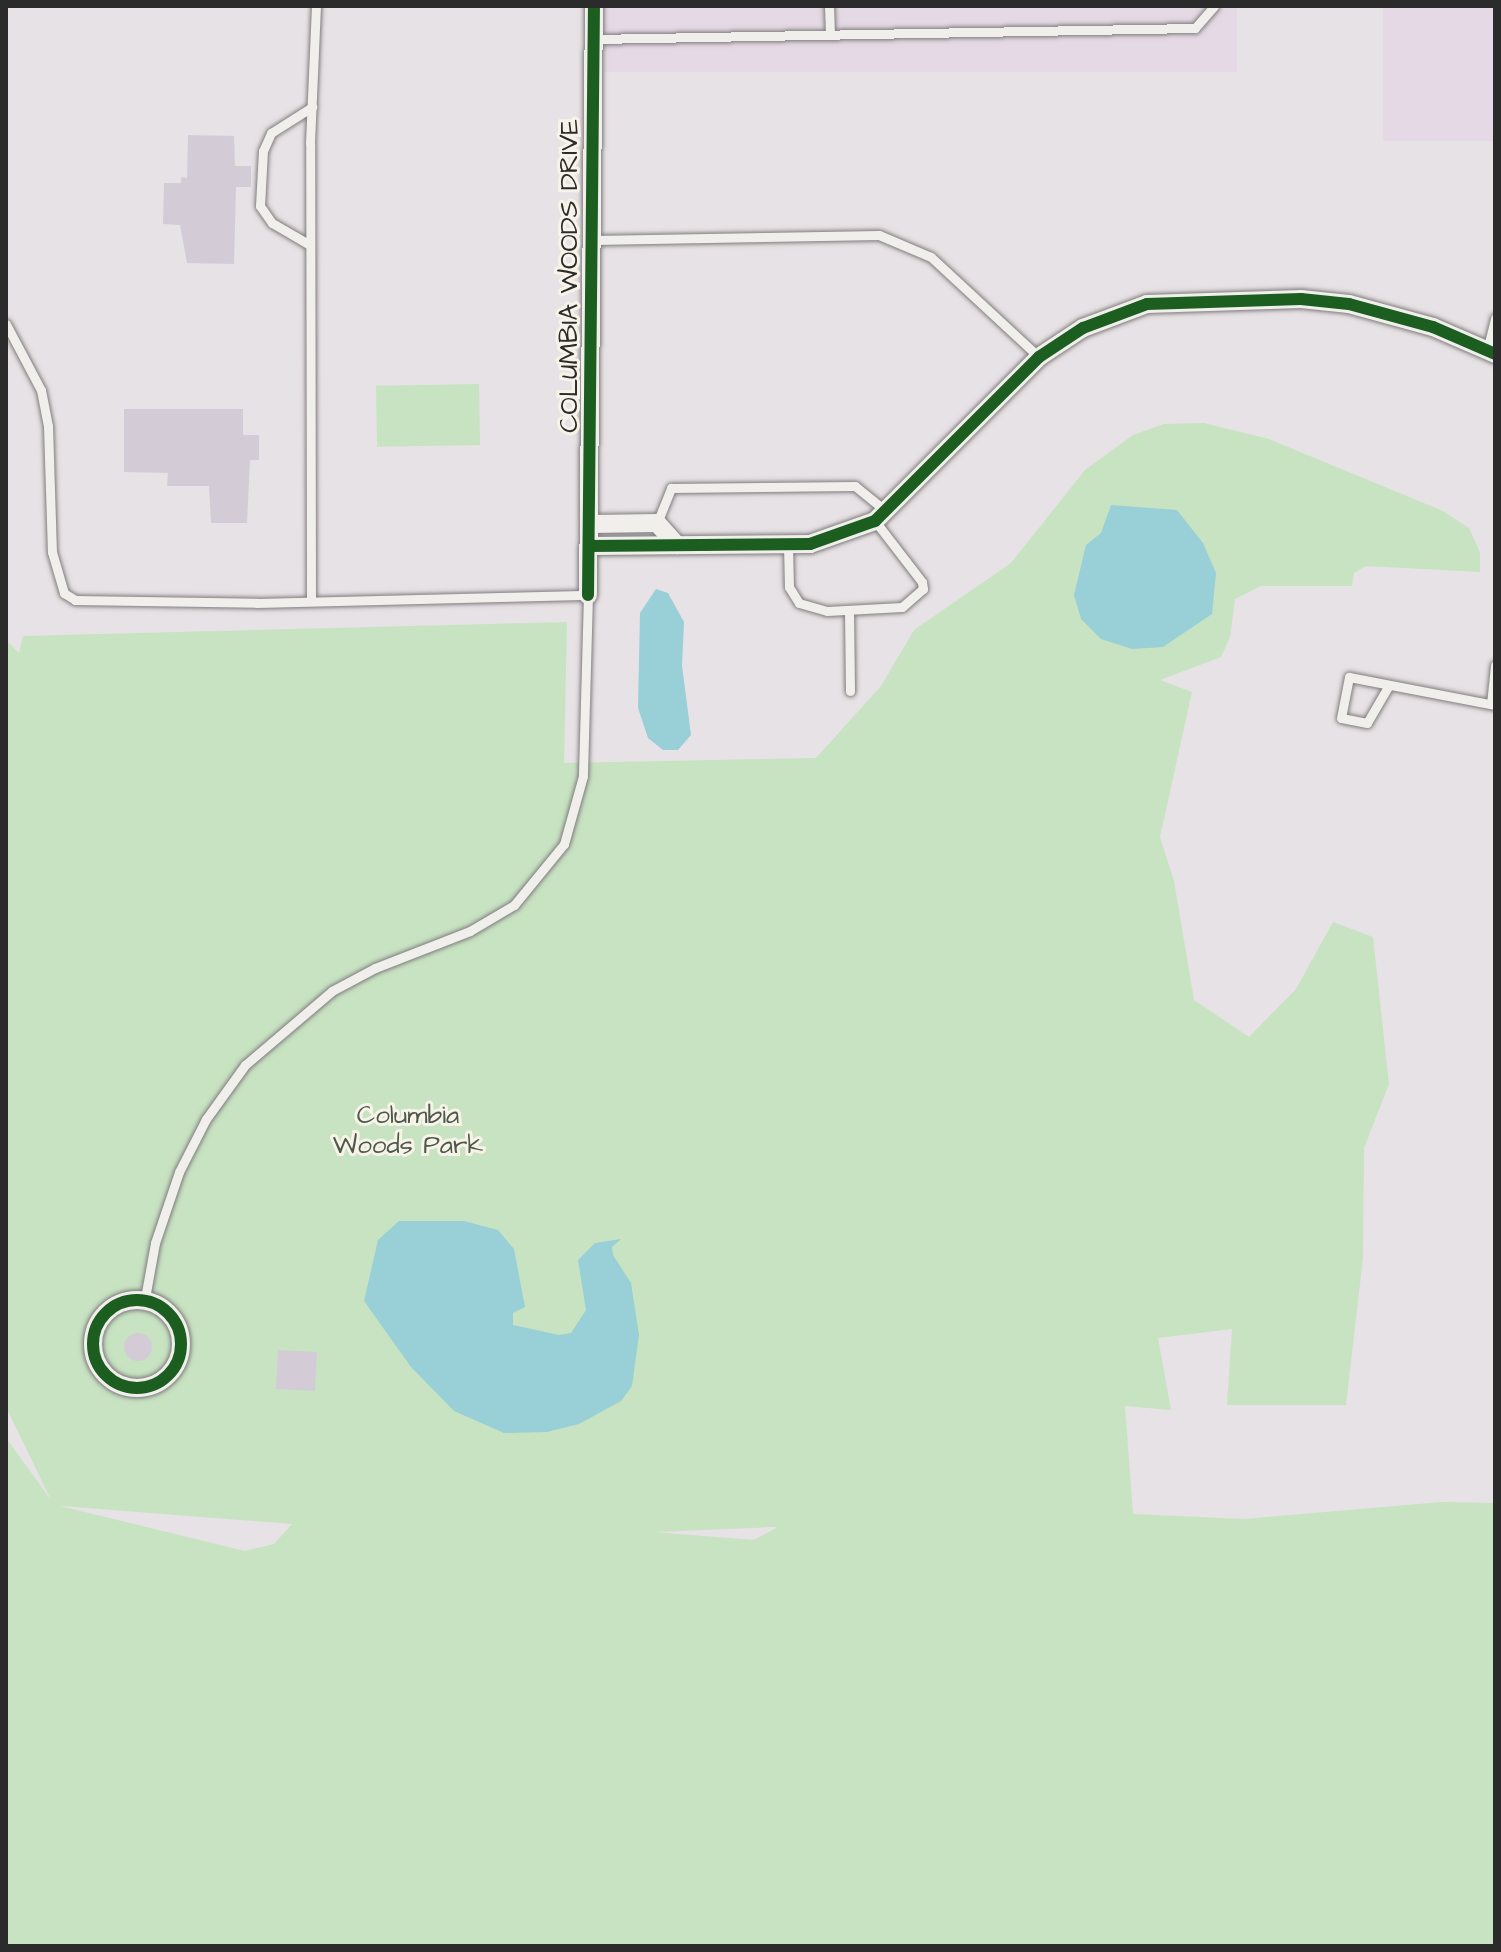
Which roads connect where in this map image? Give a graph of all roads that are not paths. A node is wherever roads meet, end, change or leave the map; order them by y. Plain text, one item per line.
1 (316, 6) edge
2 (594, 6) edge
3 (829, 6) edge
4 (1214, 6) edge
5 (830, 35) junction
6 (594, 39) junction
7 (312, 107) junction
8 (593, 240) junction
9 (310, 245) junction
10 (1495, 318) edge
11 (6, 324) edge
12 (1491, 352) edge
13 (1039, 357) junction
14 (880, 516) junction
15 (657, 523) junction
16 (590, 524) junction
17 (788, 544) junction
18 (677, 545) junction
19 (589, 546) junction
20 (588, 595) junction
21 (311, 601) junction
22 (849, 610) junction
23 (1495, 665) edge
24 (1389, 685) junction
25 (850, 691) dead end
26 (1493, 705) edge
27 (145, 1298) junction

1 - 7 lane
2 - 6 street, COLUMBIA WOODS DRIVE
3 - 5 lane
4 - 5 lane
5 - 6 lane
6 - 8 street, COLUMBIA WOODS DRIVE
7 - 9 lane
7 - 9 lane
8 - 13 lane
8 - 16 street, COLUMBIA WOODS DRIVE
9 - 21 lane
10 - 12 lane
11 - 21 lane
12 - 13 street
13 - 14 street
14 - 15 lane
14 - 17 street
14 - 22 lane
15 - 16 street
15 - 18 street
16 - 19 street, COLUMBIA WOODS DRIVE
17 - 18 street
17 - 22 lane
18 - 19 street
19 - 20 street, COLUMBIA WOODS DRIVE
20 - 21 lane
20 - 27 lane, COLUMBIA WOODS DRIVE
22 - 25 lane
23 - 26 lane
24 - 24 lane
24 - 26 lane
27 - 27 street

